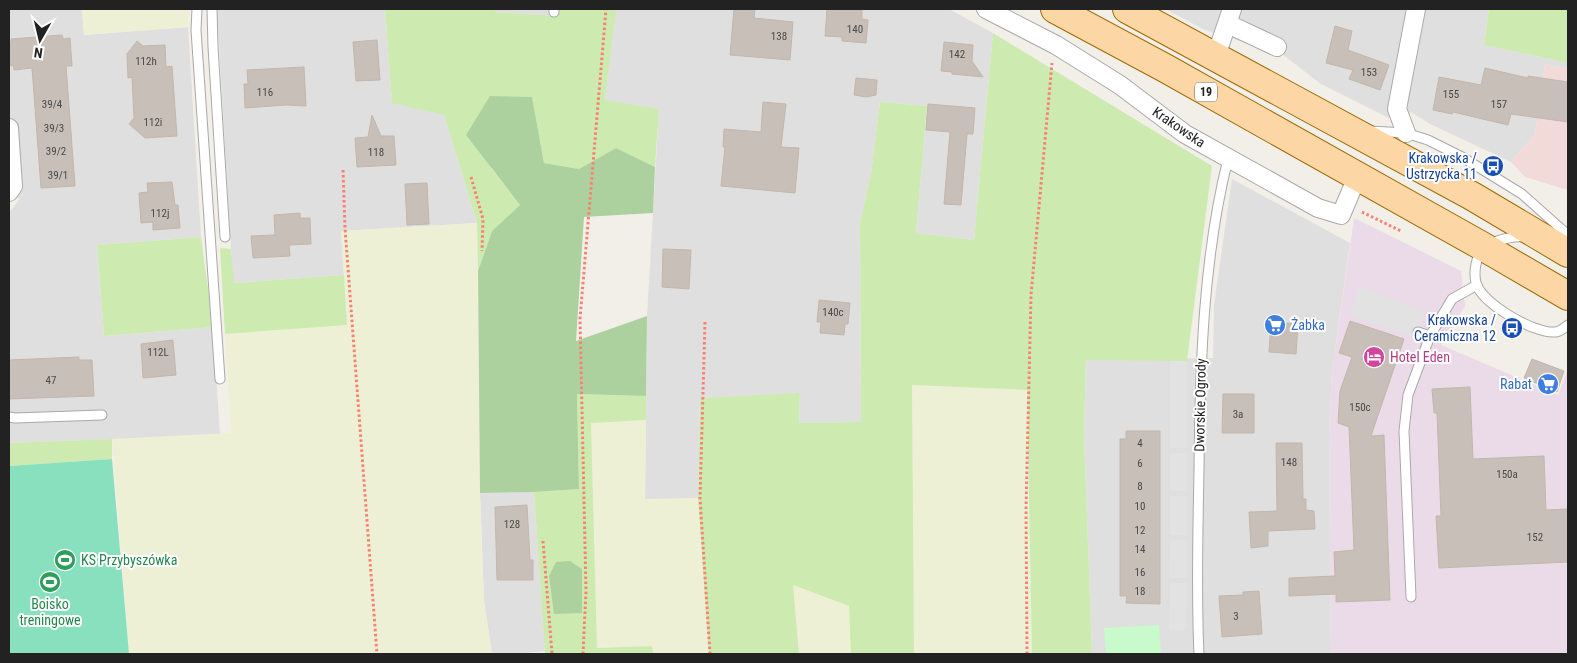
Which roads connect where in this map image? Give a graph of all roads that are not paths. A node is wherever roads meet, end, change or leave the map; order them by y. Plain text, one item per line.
1 (197, 9) edge
2 (212, 9) edge
3 (986, 9) edge
4 (1055, 9) edge
5 (1126, 9) edge
6 (1416, 9) edge
7 (1230, 16) edge
8 (1277, 47) dead end
9 (1212, 56) junction
10 (9, 128) edge
11 (1354, 133) junction
12 (1406, 133) junction
13 (1228, 159) junction
14 (1357, 177) junction
15 (9, 192) edge
16 (225, 237) dead end
17 (1482, 246) junction
18 (1564, 247) edge
19 (1476, 284) junction
20 (1568, 296) edge
21 (1568, 325) edge
22 (1418, 332) dead end
23 (1430, 336) junction
24 (220, 379) dead end
25 (102, 415) dead end
26 (9, 417) edge
27 (1411, 597) dead end
28 (1199, 654) edge

1 - 24 lane
2 - 16 lane
3 - 13 street, Krakowska
4 - 14 main road, 19
5 - 9 main road
6 - 12 street
7 - 8 street
7 - 9 street
9 - 11 main road
10 - 15 street
11 - 12 lane
11 - 18 main road
12 - 18 lane
13 - 14 street, Krakowska
13 - 28 lane, Dworskie Ogrody
14 - 17 main road, 19
17 - 18 lane
17 - 19 lane
17 - 20 main road, 19
19 - 21 lane
19 - 23 lane
22 - 23 lane
23 - 27 lane
25 - 26 lane

